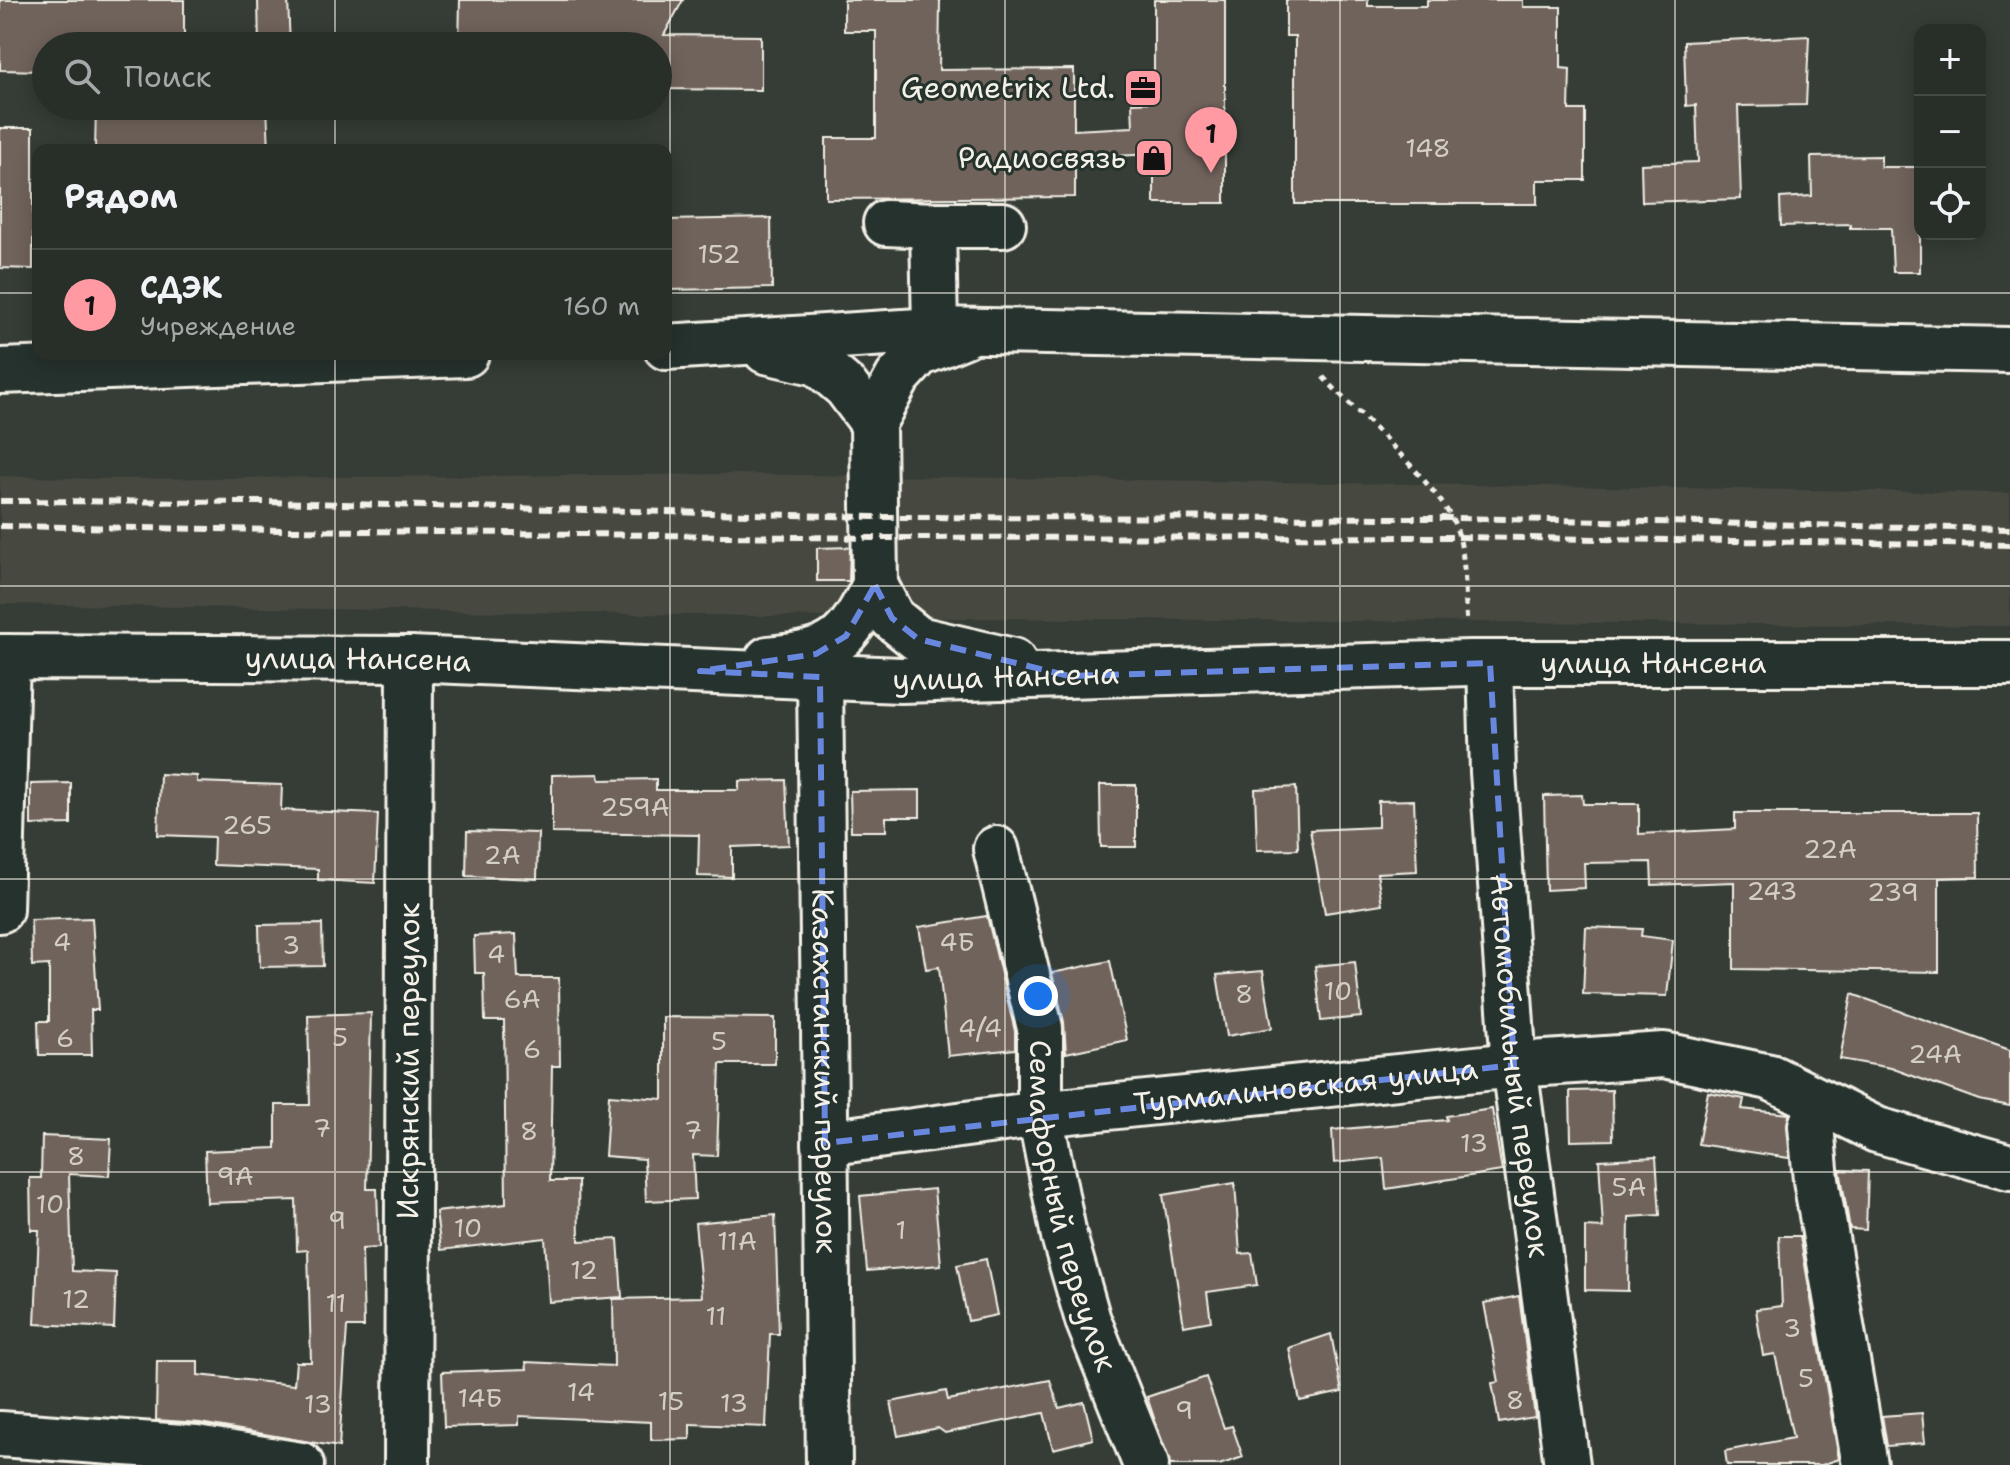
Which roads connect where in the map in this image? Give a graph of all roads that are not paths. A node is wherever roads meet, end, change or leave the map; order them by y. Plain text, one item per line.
1 (886, 223) dead end
2 (933, 225) junction
3 (1003, 225) dead end
4 (935, 330) junction
5 (979, 331) junction
6 (736, 344) junction
7 (672, 347) edge
8 (2010, 350) edge
9 (302, 360) edge
10 (0, 371) edge
11 (873, 423) junction
12 (875, 585) junction
13 (3, 657) edge
14 (410, 659) junction
15 (1480, 663) junction
16 (2010, 663) edge
17 (700, 671) junction
18 (1069, 676) junction
19 (820, 677) junction
20 (996, 849) dead end
21 (0, 910) edge
22 (1514, 1065) junction
23 (1820, 1102) junction
24 (1040, 1114) junction
25 (825, 1143) junction
26 (2010, 1167) edge
27 (0, 1434) edge
28 (301, 1465) edge
29 (407, 1465) edge
30 (829, 1465) edge
31 (1146, 1465) edge
32 (1567, 1465) edge
33 (1865, 1465) edge

1 - 2 street
2 - 3 street
2 - 4 street
4 - 5 street
4 - 6 street
5 - 8 street
5 - 11 street
6 - 7 street
6 - 11 street
9 - 10 street
11 - 12 street
12 - 17 street
12 - 18 street
13 - 14 street, улица Нансена
13 - 21 street
14 - 17 street, улица Нансена
14 - 29 street, Искрянский переулок
15 - 16 street, улица Нансена
15 - 18 street, улица Нансена
15 - 22 street, Автомобильный переулок
17 - 19 street, улица Нансена
18 - 19 street, улица Нансена
19 - 25 street, Казахстанский переулок
20 - 24 street, Семафорный переулок
22 - 23 street, Турмалиновская улица
22 - 24 street, Турмалиновская улица
22 - 32 street, Автомобильный переулок
23 - 26 street, Турмалиновская улица
23 - 33 street
24 - 25 street, Турмалиновская улица
24 - 31 street, Семафорный переулок
25 - 30 street, Казахстанский переулок
27 - 28 street

